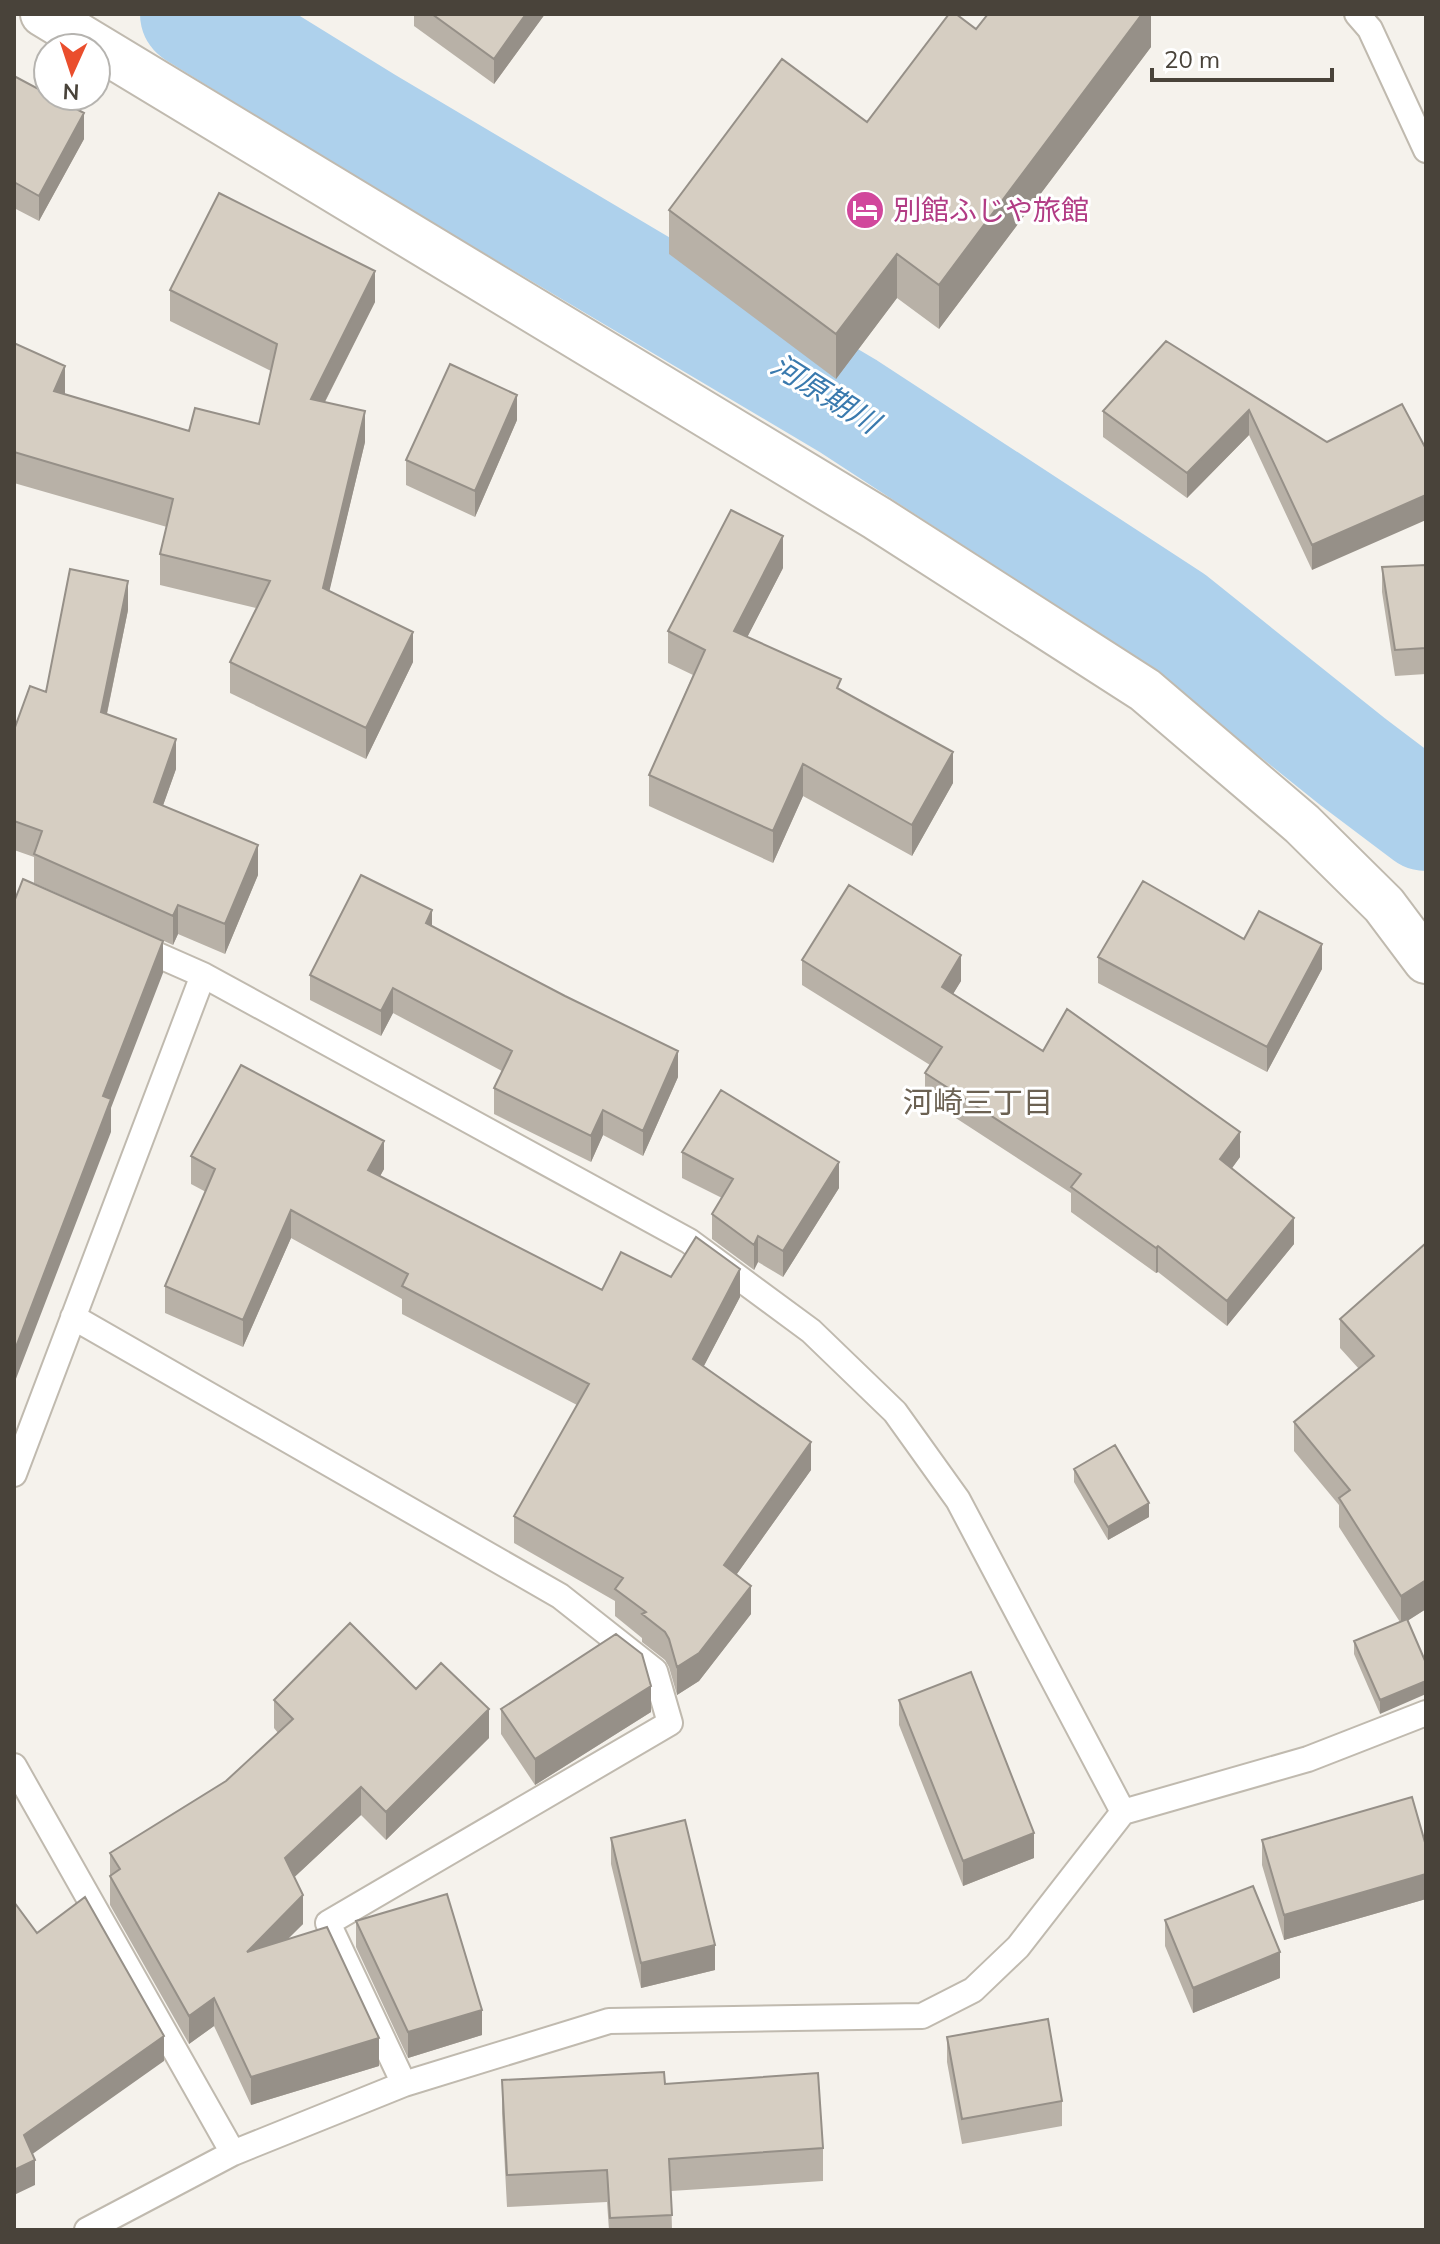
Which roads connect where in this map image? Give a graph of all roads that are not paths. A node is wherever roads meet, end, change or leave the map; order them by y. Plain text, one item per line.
1 (43, 14) edge
2 (1357, 14) edge
3 (1426, 150) edge
4 (116, 936) edge
5 (1426, 961) edge
6 (203, 975) junction
7 (73, 1317) junction
8 (14, 1474) edge
9 (1426, 1713) edge
10 (14, 1766) edge
11 (1123, 1812) junction
12 (404, 2084) junction
13 (233, 2153) junction
14 (87, 2230) edge

1 - 5 street
2 - 3 lane
4 - 6 lane
6 - 7 lane
6 - 11 lane
7 - 8 lane
7 - 12 lane
9 - 11 lane
10 - 13 lane
11 - 12 lane
12 - 13 lane
13 - 14 lane

